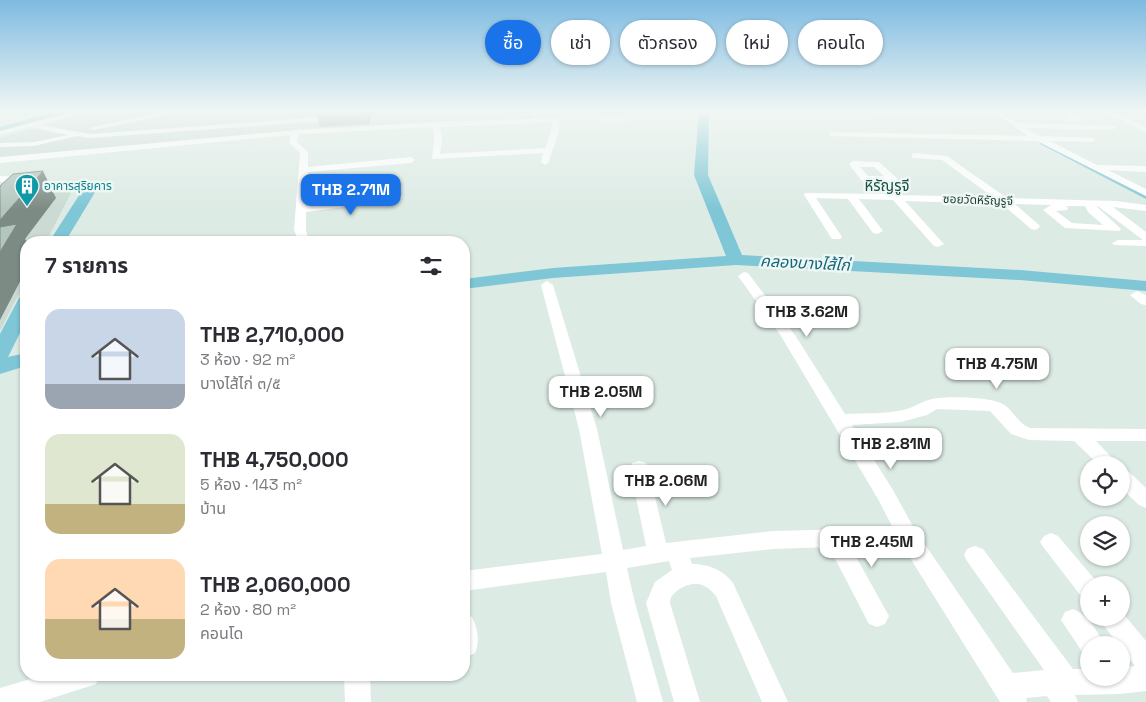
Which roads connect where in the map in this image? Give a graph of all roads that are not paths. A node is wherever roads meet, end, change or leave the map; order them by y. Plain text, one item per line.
1 (35, 144) edge
2 (172, 144) edge
3 (293, 144) edge
4 (437, 144) edge
5 (552, 144) edge
6 (1048, 144) edge
7 (0, 146) edge
8 (548, 150) junction
9 (915, 156) dead end
10 (12, 159) junction
11 (0, 160) edge
12 (410, 160) dead end
13 (545, 162) dead end
14 (1095, 167) junction
15 (1146, 169) edge
16 (303, 170) junction
17 (0, 171) edge
18 (0, 179) edge
19 (880, 180) dead end
20 (1129, 184) junction
21 (1146, 184) edge
22 (22, 189) edge
23 (1146, 193) edge
24 (851, 196) junction
25 (398, 197) dead end
26 (896, 197) junction
27 (1005, 201) junction
28 (1094, 206) junction
29 (1146, 208) edge
30 (301, 210) junction
31 (1035, 227) dead end
32 (877, 231) dead end
33 (302, 236) edge
34 (1146, 237) edge
35 (836, 238) dead end
36 (1118, 243) dead end
37 (1146, 243) edge
38 (938, 244) dead end
39 (744, 276) dead end
40 (547, 286) dead end
41 (841, 420) junction
42 (1078, 434) junction
43 (1146, 435) edge
44 (1101, 456) edge
45 (639, 468) dead end
46 (1130, 485) edge
47 (1146, 500) edge
48 (908, 536) junction
49 (834, 537) junction
50 (1050, 542) dead end
51 (668, 552) junction
52 (975, 556) dead end
53 (614, 560) junction
54 (685, 574) junction
55 (1080, 578) edge
56 (470, 580) edge
57 (877, 616) dead end
58 (1073, 620) dead end
59 (1118, 626) edge
60 (1085, 636) edge
61 (1146, 660) edge
62 (1146, 678) edge
63 (1130, 679) edge
64 (66, 681) edge
65 (357, 681) edge
66 (1080, 686) edge
67 (1062, 689) edge
68 (1010, 695) edge
69 (0, 700) edge
70 (358, 702) edge
71 (650, 702) edge
72 (687, 702) edge
73 (775, 702) edge

1 - 7 street
2 - 10 street
3 - 16 street
4 - 8 street
5 - 8 street
6 - 14 street
8 - 13 street
9 - 27 street
10 - 11 street
10 - 17 street
12 - 16 street
14 - 15 street
14 - 20 street
16 - 30 street
18 - 22 street
19 - 26 street
20 - 21 street
20 - 23 street
24 - 26 street, ซอยวัดหิรัญรูจี
24 - 32 street
24 - 35 street, ซอยวัดหิรัญรูจี
25 - 30 street
26 - 27 street, ซอยวัดหิรัญรูจี
26 - 38 street
27 - 28 street, ซอยวัดหิรัญรูจี
27 - 31 street
28 - 28 street
28 - 29 street, ซอยวัดหิรัญรูจี
28 - 34 street
30 - 33 street
36 - 37 street
39 - 41 street
40 - 53 street
41 - 42 street
41 - 48 street
42 - 43 street
42 - 44 street
45 - 51 street
46 - 47 street
48 - 49 street
48 - 68 street
49 - 51 street
49 - 57 street
50 - 55 street
51 - 53 street
51 - 54 street
52 - 67 street
53 - 56 street
53 - 71 street
54 - 72 street
54 - 73 street
58 - 60 street
59 - 61 street
62 - 63 street
64 - 69 street
65 - 70 street
66 - 67 street
67 - 68 street

